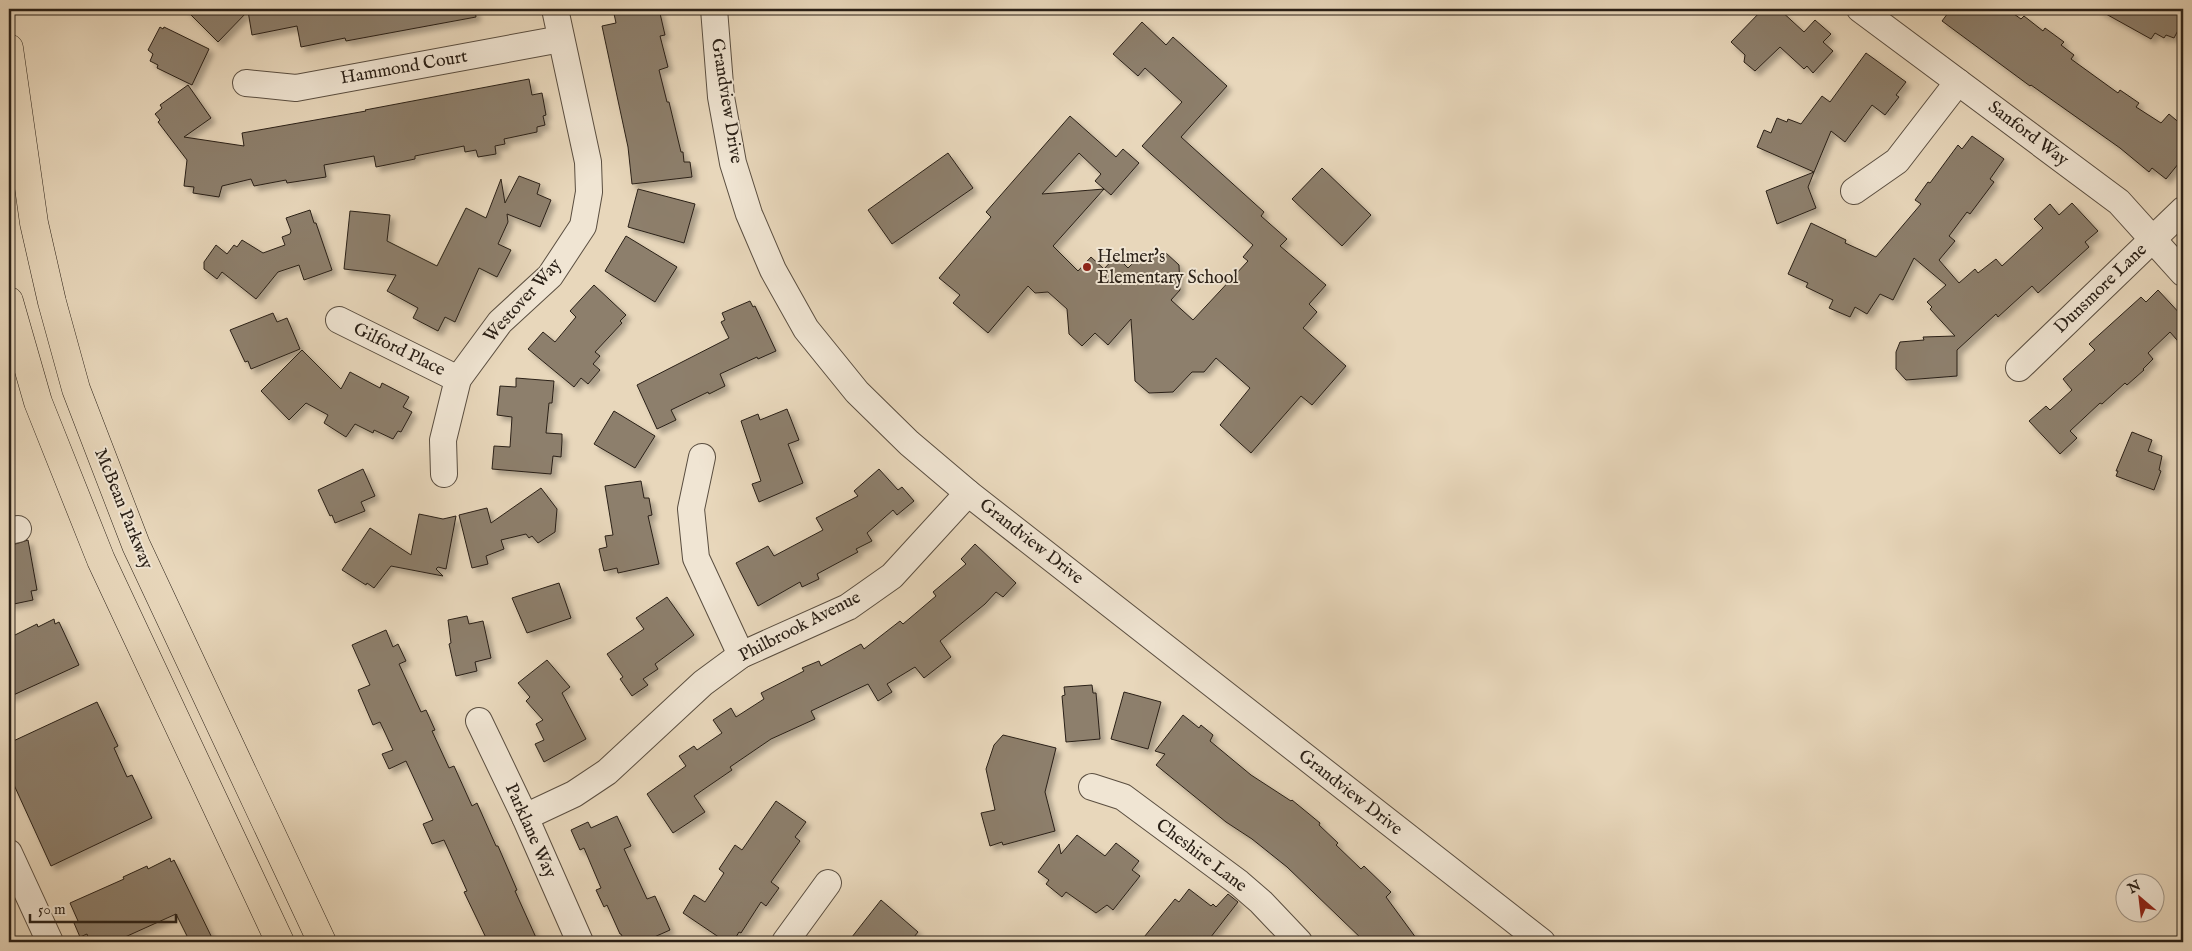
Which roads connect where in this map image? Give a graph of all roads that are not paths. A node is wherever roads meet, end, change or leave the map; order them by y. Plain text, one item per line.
1 (555, 9) edge
2 (714, 9) edge
3 (1860, 9) edge
4 (561, 39) junction
5 (9, 48) edge
6 (1958, 82) junction
7 (246, 83) dead end
8 (1854, 191) dead end
9 (2183, 210) edge
10 (2152, 239) junction
11 (2183, 273) edge
12 (9, 301) edge
13 (339, 320) dead end
14 (2019, 368) dead end
15 (458, 379) junction
16 (702, 457) dead end
17 (444, 474) dead end
18 (968, 493) junction
19 (741, 655) junction
20 (479, 721) dead end
21 (1092, 787) dead end
22 (524, 817) junction
23 (9, 853) edge
24 (828, 882) dead end
25 (1292, 940) edge
26 (50, 942) edge
27 (280, 942) edge
28 (322, 942) edge
29 (580, 942) edge
30 (785, 942) edge
31 (1541, 942) edge

1 - 4 street, Westover Way
2 - 18 street, Grandview Drive
3 - 6 street, Sanford Way
4 - 7 street, Hammond Court
4 - 15 street, Westover Way
5 - 28 main road, McBean Parkway
6 - 8 street
6 - 10 street, Sanford Way
9 - 10 street, Dunsmore Lane
10 - 11 street, Sanford Way
10 - 14 street, Dunsmore Lane
12 - 27 main road
13 - 15 street, Gilford Place
15 - 17 street, Westover Way
16 - 19 street
18 - 19 street, Philbrook Avenue
18 - 31 street, Grandview Drive
19 - 22 street, Philbrook Avenue
20 - 22 street, Parklane Way
21 - 25 street, Cheshire Lane
22 - 29 street, Parklane Way
23 - 26 street
24 - 30 street

